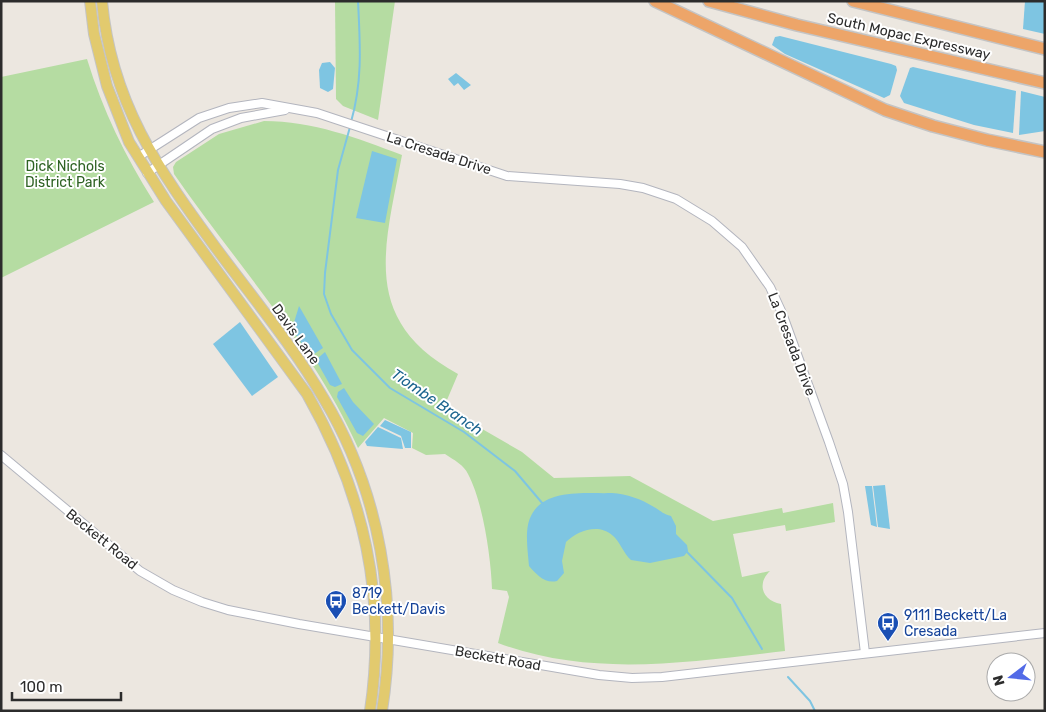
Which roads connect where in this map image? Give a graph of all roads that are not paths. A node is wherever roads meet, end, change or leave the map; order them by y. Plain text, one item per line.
1 (90, 1) edge
2 (97, 1) edge
3 (102, 1) edge
4 (655, 1) edge
5 (709, 1) edge
6 (853, 1) edge
7 (107, 34) junction
8 (1045, 49) edge
9 (1045, 83) edge
10 (292, 109) junction
11 (148, 150) junction
12 (1045, 151) edge
13 (138, 157) junction
14 (157, 166) junction
15 (147, 173) junction
16 (1, 455) edge
17 (1045, 633) edge
18 (376, 637) junction
19 (389, 638) junction
20 (864, 653) junction
21 (370, 711) edge
22 (382, 711) edge

1 - 13 main road, Davis Lane
2 - 7 main road
3 - 7 main road, Davis Lane
4 - 12 highway
5 - 9 highway, South Mopac Expressway
6 - 8 highway, South Mopac Expressway
7 - 11 main road, Davis Lane
10 - 11 street, La Cresada Drive
10 - 14 street, La Cresada Drive
10 - 20 street, La Cresada Drive
11 - 13 street, La Cresada Drive
11 - 14 main road, Davis Lane
13 - 15 main road, Davis Lane
14 - 15 street, La Cresada Drive
14 - 19 main road, Davis Lane
15 - 18 main road, Davis Lane
16 - 18 street, Beckett Road
17 - 20 street, Beckett Road
18 - 19 street, Beckett Road
18 - 21 main road, Davis Lane
19 - 20 street, Beckett Road
19 - 22 main road, Davis Lane

